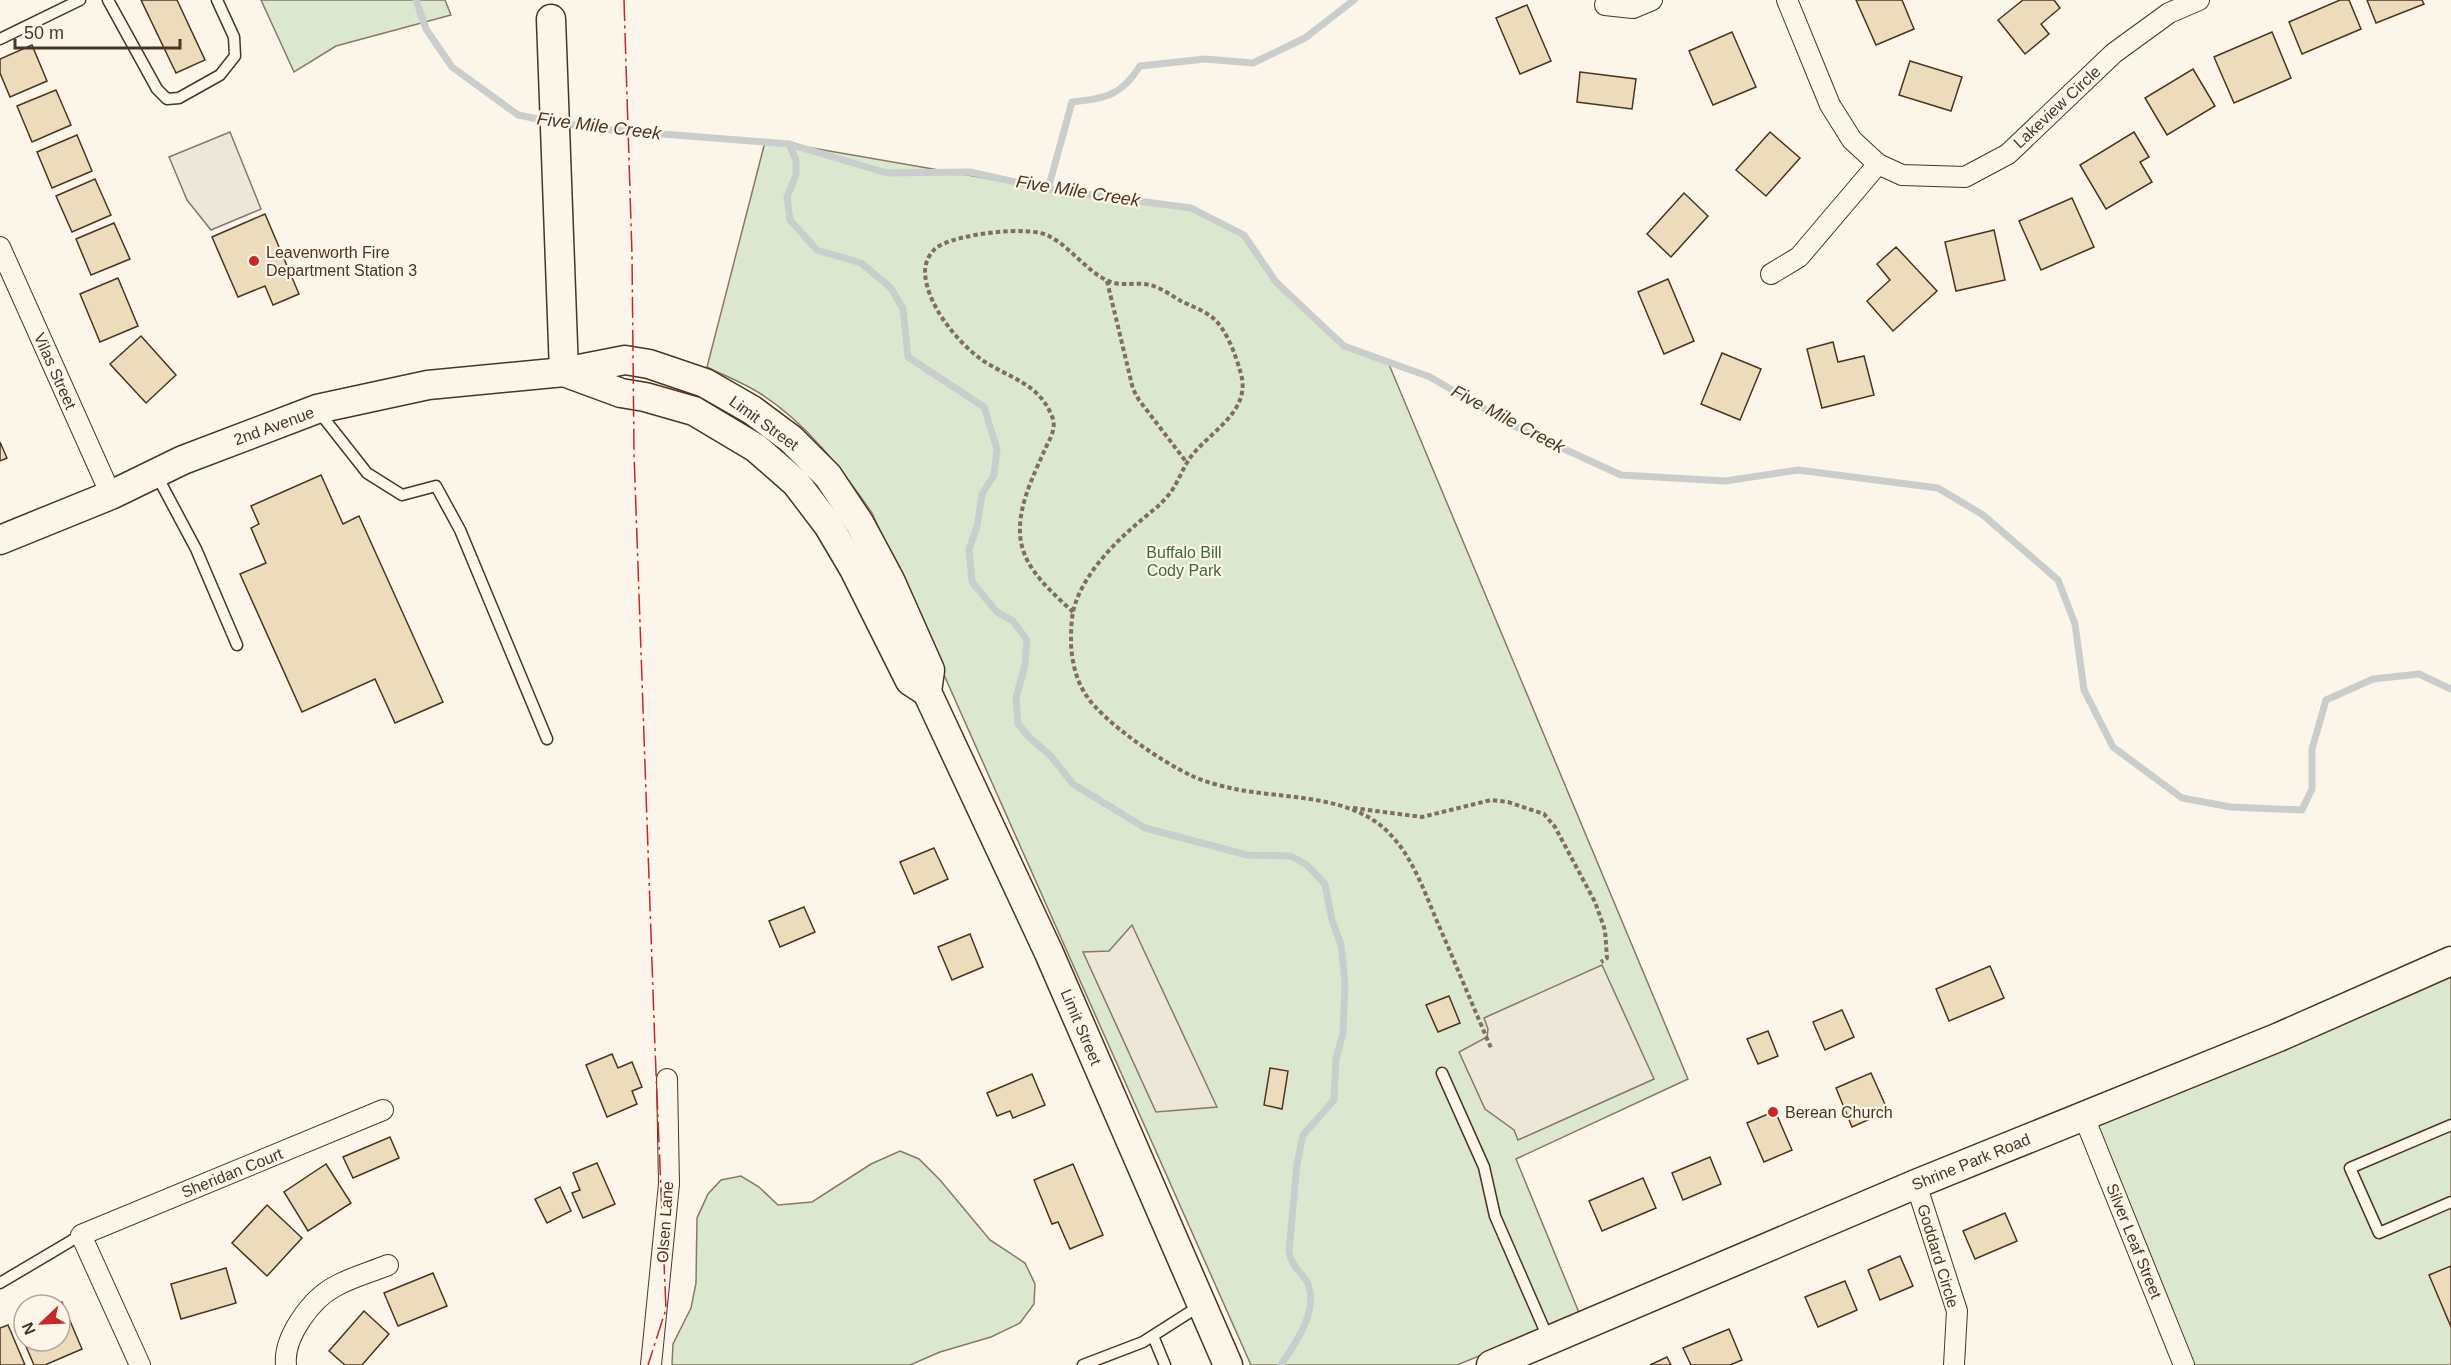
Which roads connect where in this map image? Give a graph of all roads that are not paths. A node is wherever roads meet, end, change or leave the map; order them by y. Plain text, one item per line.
1 (80, 0) edge
2 (108, 0) edge
3 (217, 0) edge
4 (1652, 0) edge
5 (1787, 0) edge
6 (2199, 0) edge
7 (1605, 5) dead end
8 (552, 6) edge
9 (0, 39) edge
10 (1878, 164) junction
11 (0, 247) edge
12 (1771, 274) dead end
13 (564, 372) junction
14 (317, 409) junction
15 (155, 473) junction
16 (111, 495) junction
17 (0, 540) edge
18 (237, 645) dead end
19 (547, 739) dead end
20 (2451, 961) edge
21 (1442, 1073) dead end
22 (668, 1079) dead end
23 (383, 1110) dead end
24 (2084, 1117) junction
25 (2451, 1125) edge
26 (1916, 1184) junction
27 (2451, 1202) edge
28 (81, 1235) junction
29 (388, 1265) dead end
30 (0, 1283) edge
31 (1201, 1305) junction
32 (1153, 1336) junction
33 (1549, 1340) junction
34 (140, 1365) edge
35 (286, 1365) edge
36 (651, 1365) edge
37 (1083, 1365) edge
38 (1165, 1365) edge
39 (1227, 1365) edge
40 (1491, 1365) edge
41 (1954, 1365) edge
42 (2184, 1365) edge

1 - 9 lane
2 - 3 lane
4 - 7 street
5 - 10 street, Lakeview Circle
6 - 10 street, Lakeview Circle
8 - 13 street
10 - 12 street
11 - 16 street, Vilas Street
13 - 14 street, 2nd Avenue
13 - 31 street, Limit Street
14 - 15 street, 2nd Avenue
14 - 19 lane
15 - 16 street, 2nd Avenue
15 - 18 lane
16 - 17 street, 2nd Avenue
20 - 24 street, Shrine Park Road
21 - 33 lane
22 - 36 street, Olsen Lane
23 - 28 street, Sheridan Court
24 - 26 street, Shrine Park Road
24 - 42 street, Silver Leaf Street
25 - 27 lane
26 - 33 street, Shrine Park Road
26 - 41 street, Goddard Circle
28 - 30 lane
28 - 34 street
29 - 35 street
31 - 32 lane
31 - 39 street, Limit Street
32 - 37 lane
32 - 38 lane
33 - 40 street, Shrine Park Road

